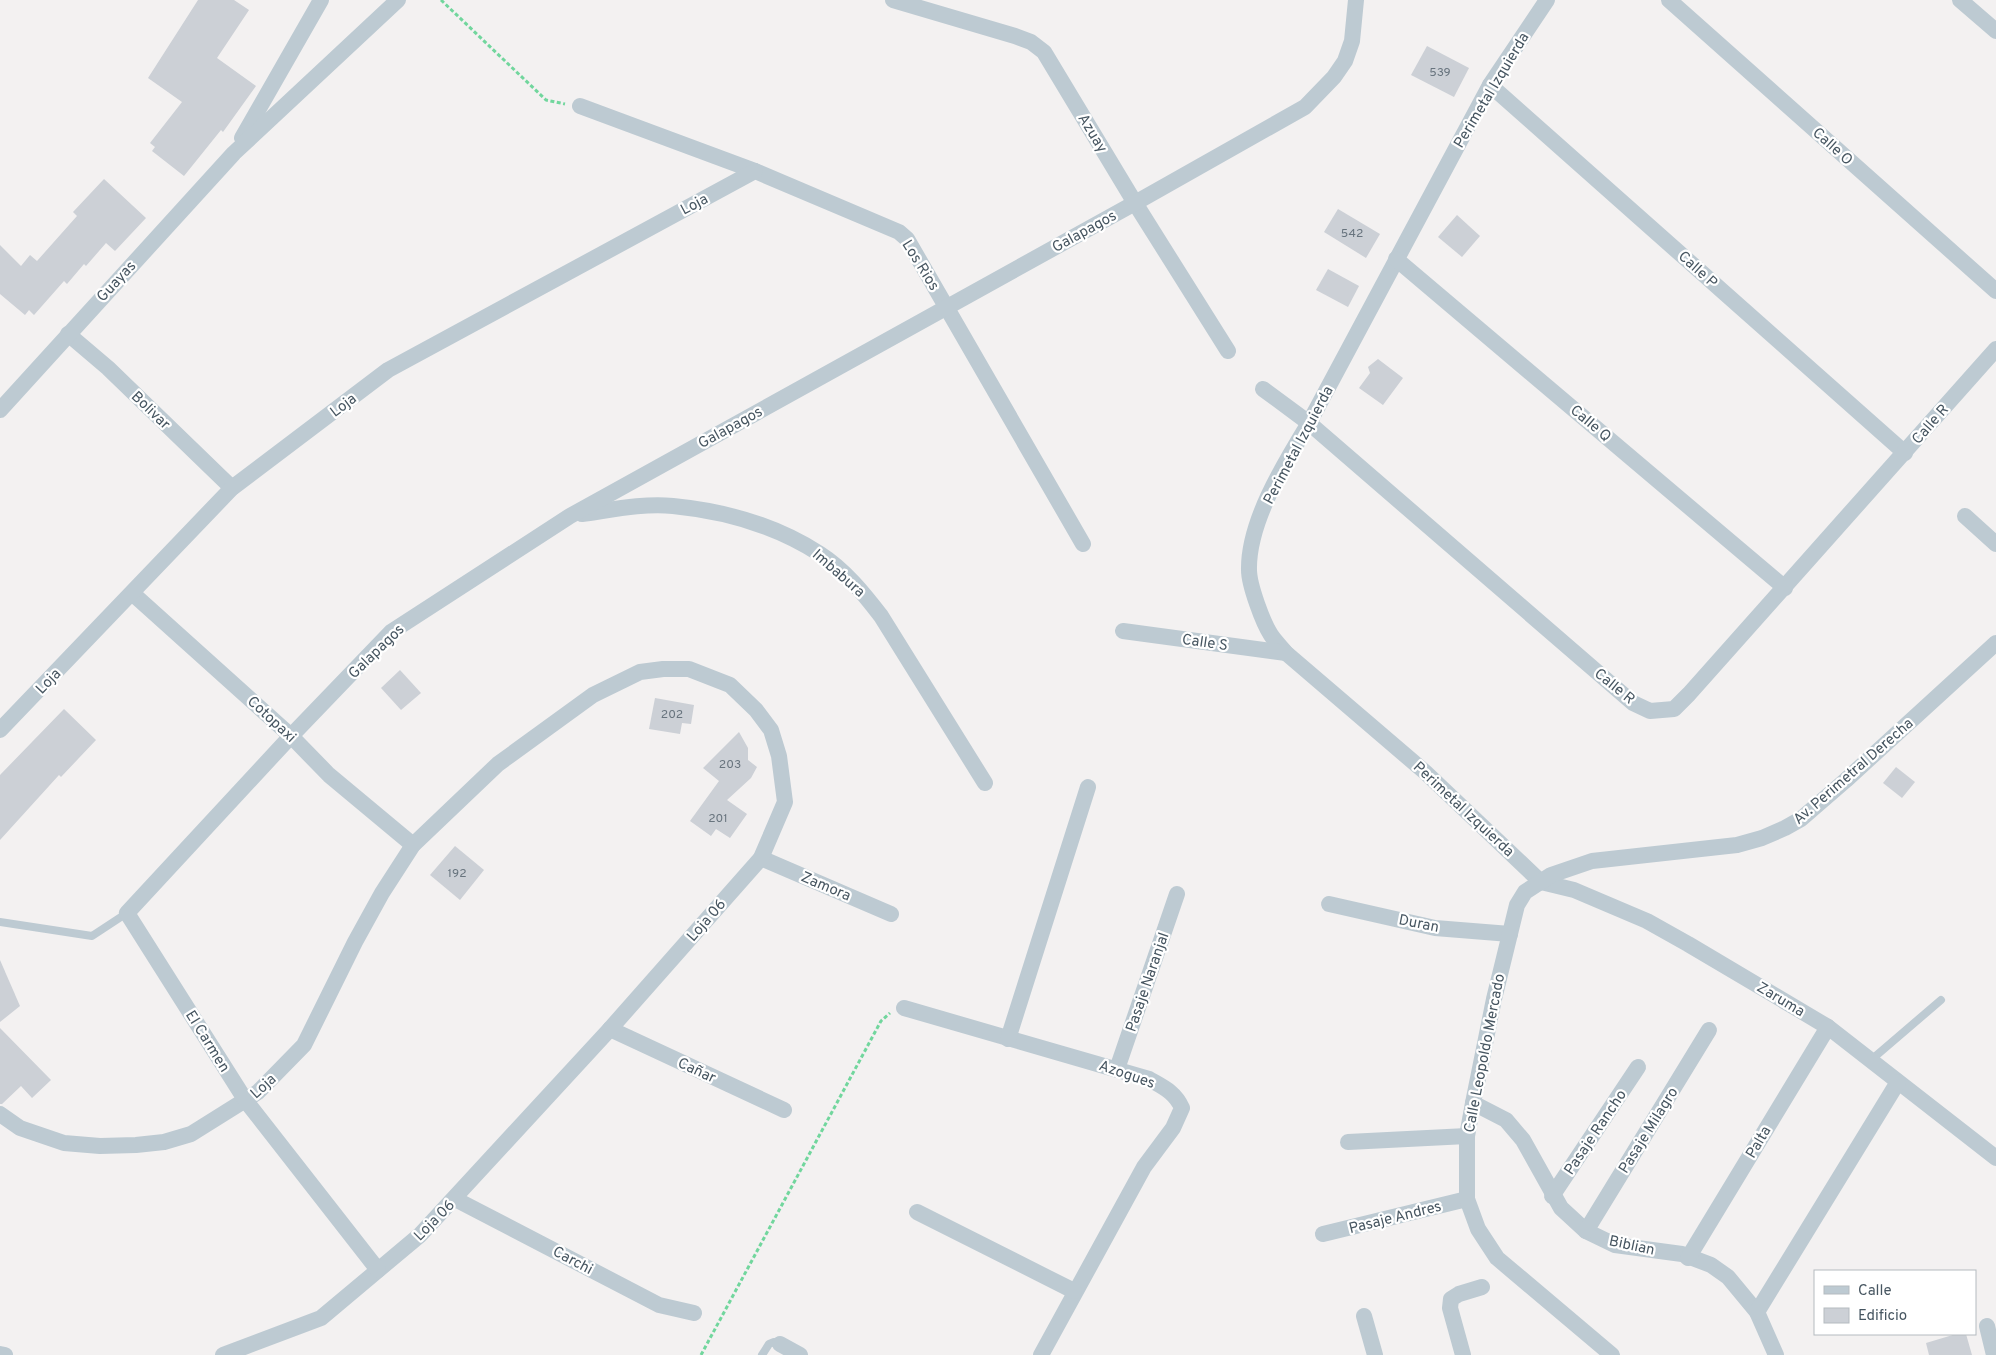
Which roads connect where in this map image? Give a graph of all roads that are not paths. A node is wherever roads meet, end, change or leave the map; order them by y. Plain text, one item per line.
1 (321, 0) edge
2 (398, 0) edge
3 (893, 0) edge
4 (1356, 0) edge
5 (1547, 0) edge
6 (1669, 0) edge
7 (1960, 0) edge
8 (1996, 31) edge
9 (1490, 85) junction
10 (580, 106) road end
11 (234, 153) junction
12 (755, 171) junction
13 (1135, 203) junction
14 (1396, 259) junction
15 (1996, 291) edge
16 (947, 307) junction
17 (68, 334) junction
18 (1996, 349) edge
19 (1228, 351) dead end
20 (1263, 390) dead end
21 (0, 410) edge
22 (1309, 423) junction
23 (1905, 453) junction
24 (232, 488) junction
25 (570, 516) junction
26 (1965, 516) dead end
27 (1083, 544) dead end
28 (1996, 544) edge
29 (1785, 588) junction
30 (132, 593) junction
31 (1123, 631) dead end
32 (1996, 643) edge
33 (1286, 653) junction
34 (0, 730) edge
35 (292, 736) junction
36 (985, 783) dead end
37 (1088, 787) dead end
38 (413, 845) junction
39 (762, 858) junction
40 (1541, 882) junction
41 (1177, 894) dead end
42 (1329, 904) dead end
43 (127, 913) junction
44 (891, 914) dead end
45 (0, 922) edge
46 (1510, 934) junction
47 (1941, 1000) dead end
48 (904, 1008) road end
49 (1828, 1027) junction
50 (610, 1029) junction
51 (1709, 1030) dead end
52 (1008, 1039) junction
53 (1871, 1060) junction
54 (1638, 1068) dead end
55 (1117, 1069) junction
56 (1898, 1082) junction
57 (246, 1101) junction
58 (1473, 1103) junction
59 (784, 1110) dead end
60 (0, 1114) edge
61 (1467, 1136) junction
62 (1348, 1142) dead end
63 (1996, 1158) edge
64 (1552, 1196) junction
65 (455, 1199) junction
66 (1467, 1199) junction
67 (917, 1212) dead end
68 (1586, 1231) junction
69 (1323, 1234) dead end
70 (1688, 1258) junction
71 (378, 1270) junction
72 (1482, 1287) dead end
73 (1074, 1291) junction
74 (1757, 1312) junction
75 (694, 1313) dead end
76 (1364, 1316) dead end
77 (1987, 1326) dead end
78 (780, 1344) joint
79 (0, 1354) edge
80 (5, 1355) edge
81 (223, 1355) edge
82 (762, 1355) edge
83 (800, 1355) edge
84 (1041, 1355) edge
85 (1375, 1355) edge
86 (1463, 1355) edge
87 (1612, 1355) edge
88 (1776, 1355) edge
89 (1994, 1355) edge

1 - 11 street, Guayas
2 - 11 street, Guayas
3 - 13 street, Azuay
4 - 13 street, Galapagos
5 - 9 street, Perimetal Izquierda
6 - 15 street, Calle O
7 - 8 street
9 - 14 street, Perimetal Izquierda
9 - 23 street, Calle P
10 - 12 street, Los Rios
11 - 17 street, Guayas
12 - 16 street, Los Rios
12 - 24 street, Loja
13 - 16 street, Galapagos
13 - 19 street, Azuay
14 - 22 street, Perimetal Izquierda
14 - 29 street, Calle Q
16 - 25 street, Galapagos
16 - 27 street, Los Rios
17 - 21 street, Guayas
17 - 24 street, Bolivar
18 - 23 street, Calle R
20 - 22 street, Calle R
22 - 29 street, Calle R
22 - 33 street, Perimetal Izquierda
23 - 29 street, Calle R
24 - 30 street, Loja
25 - 35 street, Galapagos
25 - 36 street, Imbabura
26 - 28 street
30 - 34 street, Loja
30 - 35 street, Cotopaxi
31 - 33 street, Calle S
32 - 40 street, Av. Perimetral Derecha
33 - 40 street, Perimetal Izquierda
35 - 38 street, Cotopaxi
35 - 43 street, Galapagos
37 - 52 street
38 - 39 street, Loja 06
38 - 57 street, Loja
39 - 44 street, Zamora
39 - 50 street, Loja 06
40 - 46 street, Calle Leopoldo Mercado
40 - 49 street, Zaruma
41 - 55 street, Pasaje Naranjal
42 - 46 street, Duran
43 - 45 lane
43 - 57 street, El Carmen
46 - 58 street, Calle Leopoldo Mercado
47 - 53 lane
48 - 52 street, Azogues
49 - 53 street, Zaruma
49 - 70 street, Palta
50 - 59 street, Cañar
50 - 65 street, Loja 06
51 - 68 street, Pasaje Milagro
52 - 55 street, Azogues
53 - 56 street, Zaruma
54 - 64 street, Pasaje Rancho
55 - 73 street, Azogues
56 - 63 street, Zaruma
56 - 74 street
57 - 60 street, Loja
57 - 71 street, El Carmen
58 - 61 street, Calle Leopoldo Mercado
58 - 64 street, Biblian
61 - 62 street
61 - 66 street, Calle Leopoldo Mercado
64 - 68 street, Biblian
65 - 71 street, Loja 06
65 - 75 street, Carchi
66 - 69 street, Pasaje Andres
66 - 87 street, Calle Leopoldo Mercado
67 - 73 street
68 - 70 street, Biblian
70 - 74 street, Biblian
71 - 81 street, Loja 06
72 - 86 street
73 - 84 street, Azogues
74 - 88 street, Biblian
76 - 85 street
77 - 89 street
78 - 82 lane
78 - 83 street
79 - 80 street

